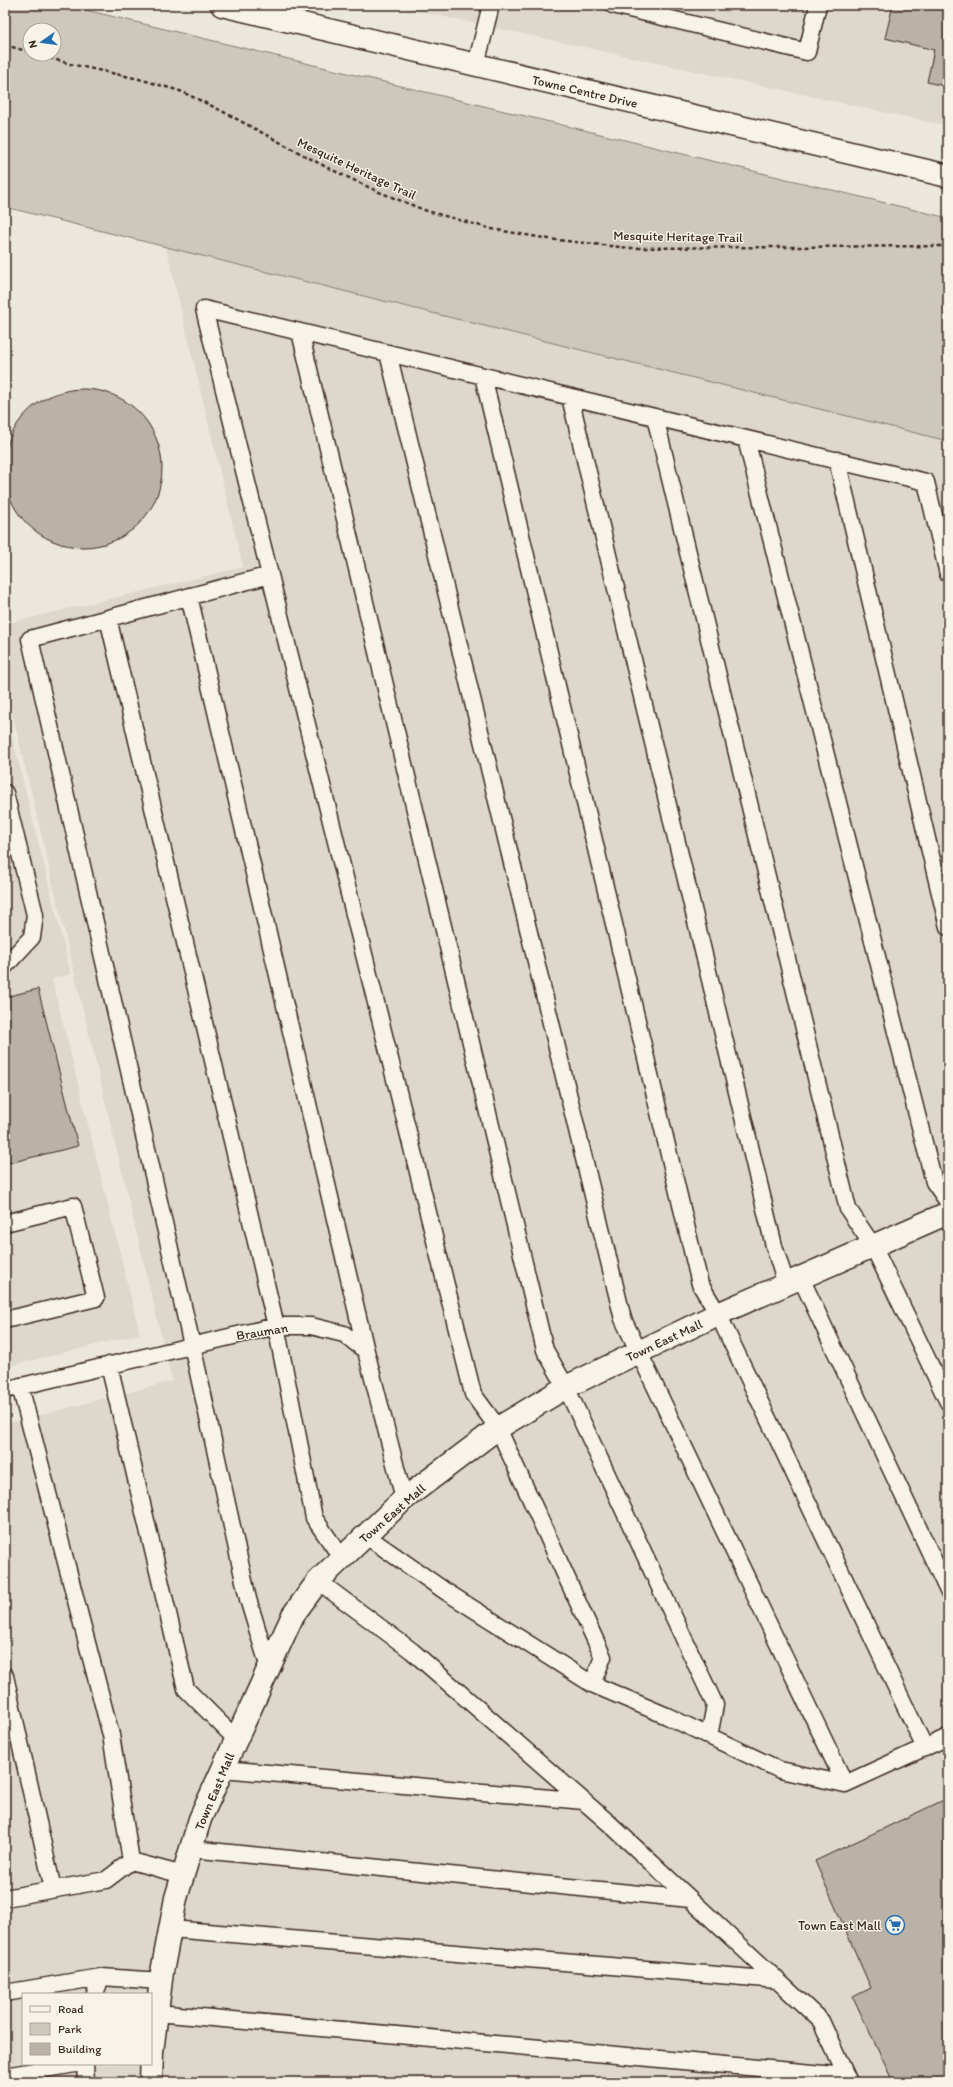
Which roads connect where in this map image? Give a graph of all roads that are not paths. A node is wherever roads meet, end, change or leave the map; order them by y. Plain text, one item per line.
1 (222, 5) edge
2 (491, 5) edge
3 (614, 5) edge
4 (818, 5) edge
5 (476, 65) junction
6 (948, 176) edge
7 (300, 332) junction
8 (388, 353) junction
9 (483, 376) junction
10 (570, 397) junction
11 (655, 417) junction
12 (746, 439) junction
13 (837, 460) junction
14 (948, 574) edge
15 (270, 575) junction
16 (188, 596) junction
17 (108, 618) junction
18 (5, 793) edge
19 (948, 927) edge
20 (5, 966) edge
21 (948, 1202) edge
22 (948, 1213) edge
23 (5, 1223) edge
24 (873, 1246) junction
25 (794, 1281) junction
26 (718, 1314) junction
27 (5, 1320) edge
28 (276, 1326) junction
29 (192, 1345) junction
30 (366, 1351) junction
31 (640, 1351) junction
32 (109, 1365) junction
33 (566, 1387) junction
34 (13, 1388) edge
35 (948, 1402) edge
36 (498, 1428) junction
37 (404, 1499) junction
38 (366, 1535) junction
39 (341, 1557) junction
40 (318, 1581) junction
41 (948, 1591) edge
42 (269, 1668) junction
43 (5, 1676) edge
44 (592, 1684) junction
45 (709, 1736) junction
46 (948, 1737) edge
47 (236, 1739) junction
48 (925, 1748) junction
49 (223, 1769) junction
50 (845, 1784) junction
51 (584, 1801) junction
52 (191, 1849) junction
53 (131, 1861) junction
54 (183, 1875) junction
55 (53, 1889) junction
56 (5, 1898) edge
57 (690, 1898) junction
58 (171, 1930) junction
59 (101, 1977) junction
60 (777, 1980) junction
61 (161, 1981) junction
62 (5, 1993) edge
63 (95, 1993) edge
64 (157, 2013) junction
65 (152, 2052) edge
66 (69, 2065) edge
67 (85, 2065) edge
68 (152, 2065) edge
69 (5, 2076) edge
70 (847, 2079) edge
71 (86, 2082) edge
72 (151, 2082) edge

1 - 5 street, Towne Centre Drive
2 - 5 lane
3 - 4 lane
5 - 6 street, Towne Centre Drive
7 - 8 lane
7 - 15 lane
7 - 33 lane
8 - 9 lane
8 - 31 lane
9 - 10 lane
9 - 26 lane
10 - 11 lane
10 - 25 lane
11 - 12 lane
11 - 24 lane
12 - 13 lane
12 - 21 lane
13 - 14 lane
13 - 19 lane
15 - 16 lane
15 - 36 lane
16 - 17 lane
16 - 30 lane
17 - 28 lane
17 - 29 lane
18 - 20 lane
22 - 24 street, Town East Mall
23 - 27 lane
24 - 25 street, Town East Mall
24 - 35 lane
25 - 26 street, Town East Mall
25 - 41 lane
26 - 31 street, Town East Mall
26 - 48 lane
28 - 29 lane, Brauman
28 - 30 lane, Brauman
28 - 39 lane
29 - 32 lane, Brauman
29 - 42 lane
30 - 37 lane
31 - 33 street, Town East Mall
31 - 50 lane
32 - 34 lane, Brauman
32 - 47 lane
33 - 36 street, Town East Mall
33 - 45 lane
34 - 53 lane
36 - 37 street, Town East Mall
36 - 44 lane
37 - 38 street, Town East Mall
38 - 39 street, Town East Mall
38 - 44 lane
39 - 40 street, Town East Mall
40 - 42 street, Town East Mall
40 - 51 lane
42 - 47 street, Town East Mall
43 - 55 lane
44 - 45 lane
45 - 50 lane
46 - 48 lane
47 - 49 street, Town East Mall
48 - 50 lane
49 - 51 lane
49 - 52 street, Town East Mall
51 - 57 lane
52 - 54 street, Town East Mall
52 - 57 lane
53 - 54 lane
53 - 55 lane
54 - 58 street, Town East Mall
55 - 56 lane
57 - 60 lane
58 - 60 lane
58 - 61 street, Town East Mall
59 - 61 lane
59 - 62 lane
59 - 63 lane
60 - 70 lane
61 - 64 street, Town East Mall
64 - 65 street, Town East Mall
64 - 70 lane
66 - 69 lane
67 - 71 lane
68 - 72 street, Town East Mall

